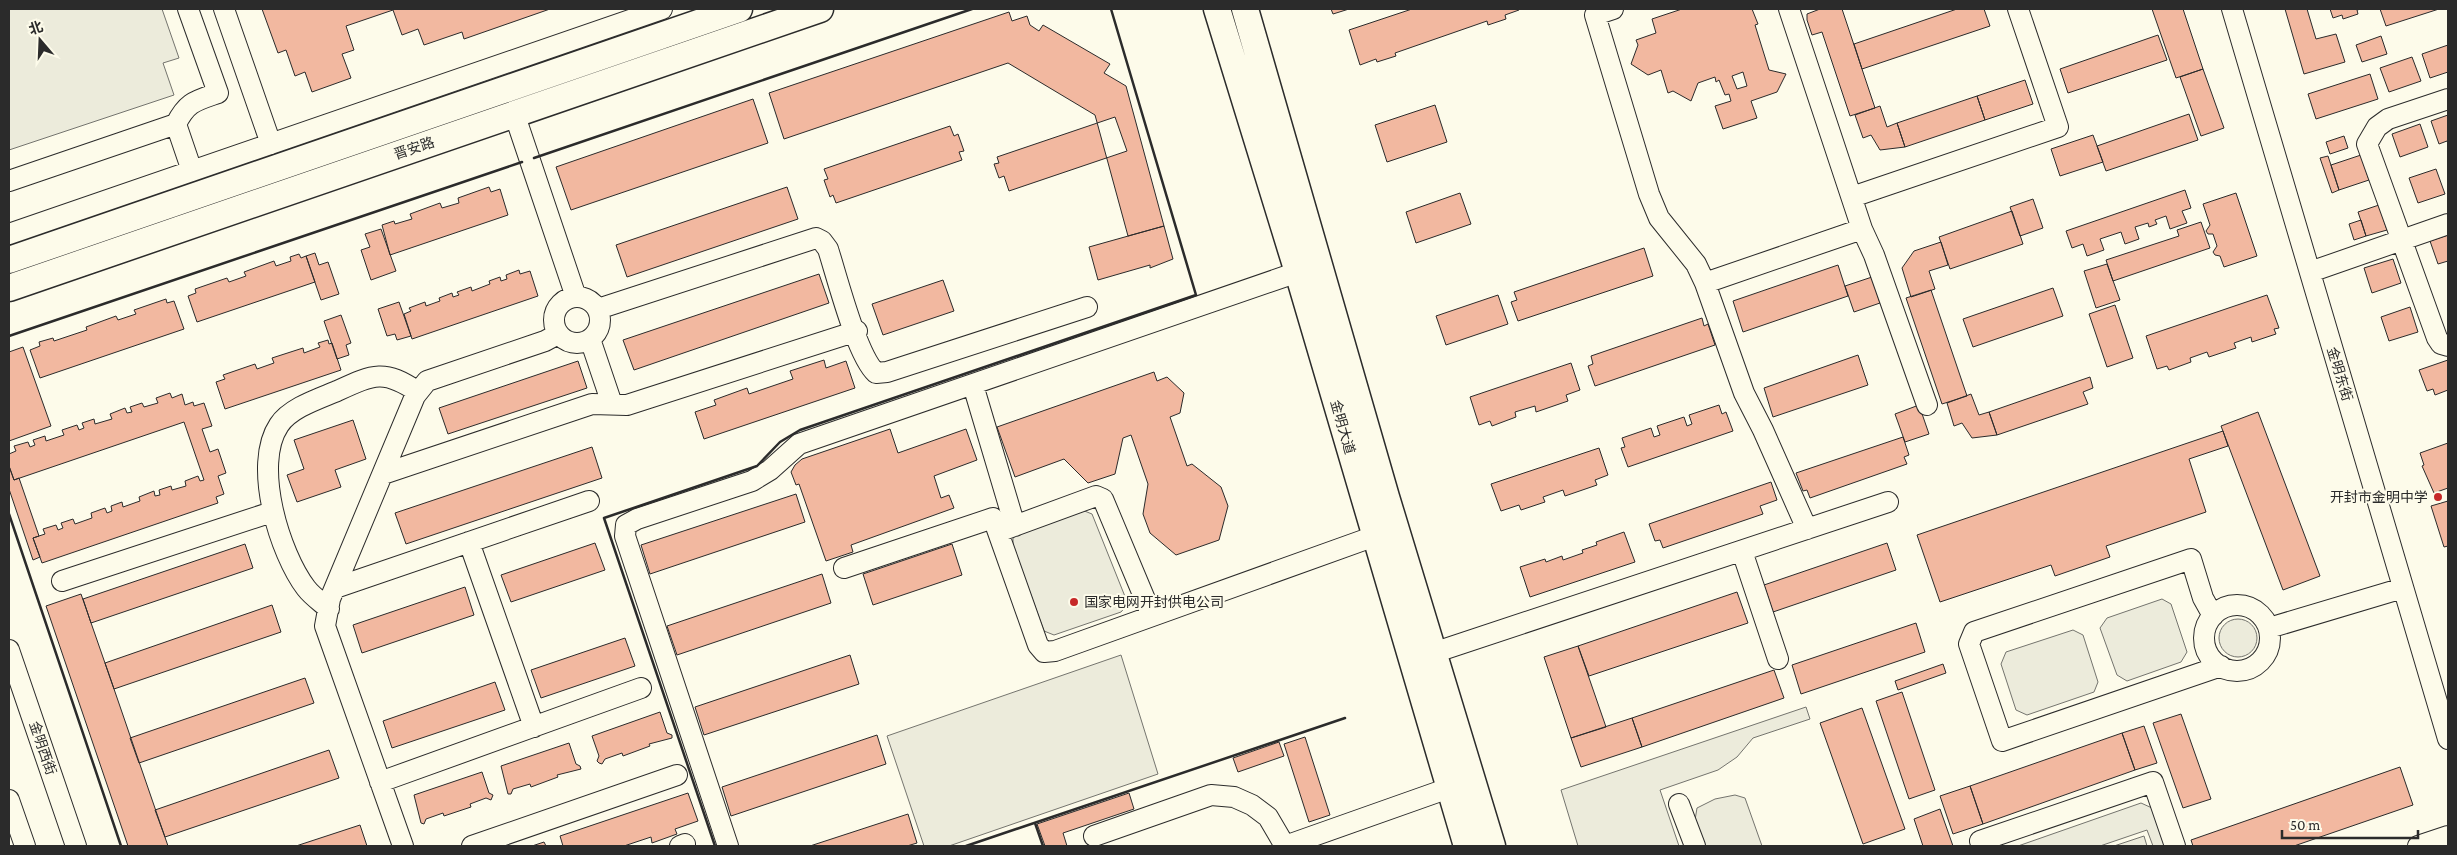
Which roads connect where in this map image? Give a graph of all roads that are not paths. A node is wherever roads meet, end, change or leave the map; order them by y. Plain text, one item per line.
1 (188, 9) edge
2 (224, 9) edge
3 (662, 9) edge
4 (739, 9) edge
5 (820, 9) edge
6 (1218, 9) edge
7 (1244, 9) edge
8 (1613, 9) edge
9 (1789, 9) edge
10 (2018, 9) edge
11 (2232, 9) edge
12 (2448, 99) edge
13 (514, 113) junction
14 (176, 124) junction
15 (271, 144) junction
16 (192, 171) junction
17 (9, 181) edge
18 (1852, 197) junction
19 (2448, 224) edge
20 (1862, 229) junction
21 (9, 234) edge
22 (2402, 240) junction
23 (9, 260) edge
24 (1298, 272) junction
25 (2310, 272) junction
26 (1705, 282) junction
27 (9, 288) edge
28 (576, 297) junction
29 (1086, 307) dead end
30 (598, 308) junction
31 (856, 331) junction
32 (558, 334) junction
33 (590, 339) junction
34 (2448, 346) edge
35 (973, 385) junction
36 (418, 392) junction
37 (612, 404) junction
38 (1928, 405) dead end
39 (383, 474) junction
40 (589, 501) dead end
41 (1888, 502) dead end
42 (272, 512) junction
43 (1007, 529) junction
44 (1807, 529) junction
45 (1375, 536) junction
46 (469, 542) junction
47 (1742, 551) junction
48 (844, 568) dead end
49 (62, 581) dead end
50 (335, 588) junction
51 (2404, 588) junction
52 (329, 609) junction
53 (1152, 616) junction
54 (2212, 616) junction
55 (2269, 628) junction
56 (9, 650) edge
57 (1433, 653) junction
58 (1778, 659) dead end
59 (2221, 666) junction
60 (641, 688) dead end
61 (534, 727) junction
62 (2448, 739) edge
63 (677, 775) dead end
64 (380, 782) junction
65 (1449, 788) junction
66 (9, 800) edge
67 (1680, 804) dead end
68 (1094, 836) dead end
69 (2448, 836) edge
70 (1980, 841) dead end
71 (25, 846) edge
72 (76, 846) edge
73 (403, 846) edge
74 (472, 846) edge
75 (728, 846) edge
76 (1285, 846) edge
77 (1467, 846) edge
78 (1492, 846) edge
79 (1695, 846) edge
80 (2175, 846) edge
81 (2418, 846) edge

1 - 14 street
2 - 15 street
3 - 15 street
4 - 23 main road, 晋安路
5 - 13 main road, 晋安路
6 - 24 main road, 金明大道
7 - 57 main road, 金明大道
8 - 26 street
9 - 18 street
10 - 18 street
11 - 25 street, 金明东街
12 - 22 street
13 - 27 main road, 晋安路
13 - 28 street
14 - 16 street
14 - 17 street
15 - 16 street
16 - 21 street
18 - 20 street
19 - 22 street
20 - 26 street
20 - 38 street
22 - 25 street
22 - 34 street
24 - 35 street
24 - 45 main road, 金明大道
25 - 51 street, 金明东街
26 - 44 street
28 - 30 street
28 - 32 street
29 - 31 street
30 - 31 street
30 - 33 street
31 - 37 street
32 - 33 street
32 - 36 street
33 - 37 street
35 - 43 street
35 - 75 street
36 - 39 street
36 - 42 street
37 - 39 street
39 - 50 street
40 - 46 street
41 - 44 street
42 - 49 street
42 - 52 street
43 - 48 street
43 - 53 street
43 - 53 street
44 - 47 street
45 - 53 street
45 - 65 main road, 金明大道
46 - 50 street
46 - 61 street
47 - 57 street
47 - 58 street
50 - 52 street
51 - 55 street
51 - 62 street, 金明东街
52 - 64 street
54 - 55 street
54 - 59 street
54 - 59 street
55 - 59 street
56 - 72 street, 金明西街
57 - 78 main road, 金明大道
60 - 61 street
61 - 64 street
63 - 74 street
64 - 73 street
65 - 76 street
65 - 77 main road, 金明大道
66 - 71 street
67 - 79 street
68 - 76 street
69 - 81 street
70 - 80 street

